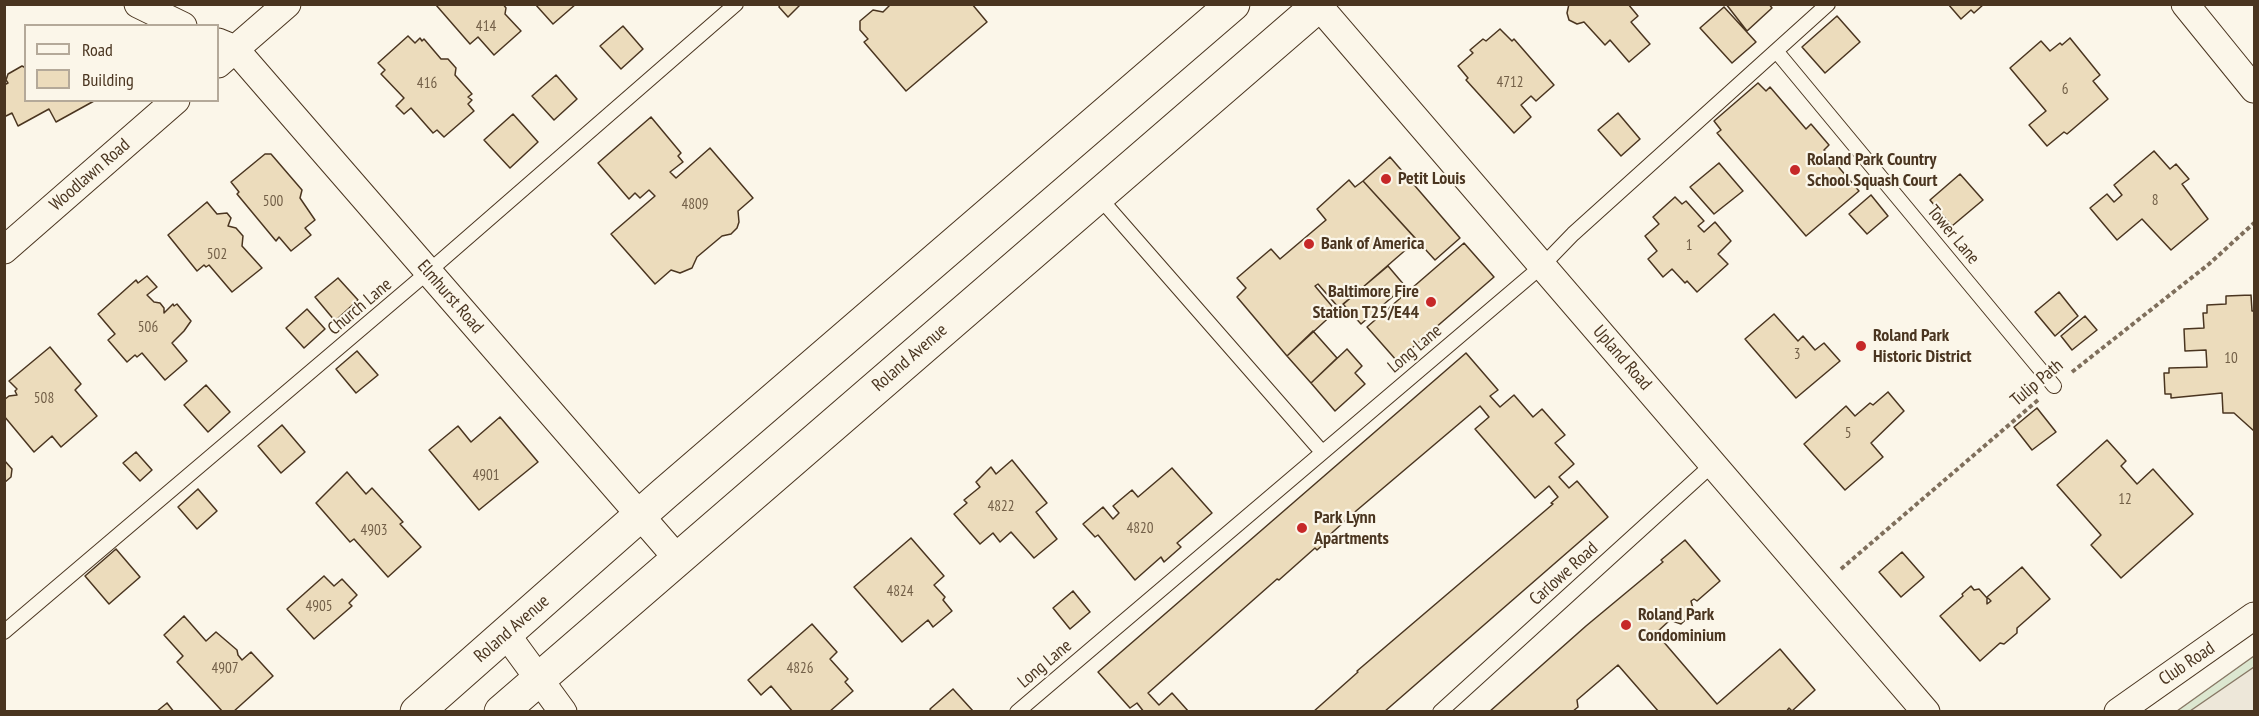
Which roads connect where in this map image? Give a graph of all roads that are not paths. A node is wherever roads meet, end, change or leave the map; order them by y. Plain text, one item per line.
1 (138, 4) edge
2 (287, 4) edge
3 (736, 4) edge
4 (1233, 4) edge
5 (1828, 4) edge
6 (2185, 4) edge
7 (1318, 5) edge
8 (179, 24) edge
9 (223, 52) edge
10 (1778, 52) junction
11 (2254, 89) edge
12 (174, 102) edge
13 (1098, 196) junction
14 (4, 250) edge
15 (1542, 266) junction
16 (428, 272) junction
17 (2054, 386) road end
18 (1322, 452) junction
19 (1713, 464) junction
20 (640, 515) junction
21 (677, 558) junction
22 (2254, 616) edge
23 (4, 632) edge
24 (506, 634) junction
25 (539, 679) junction
26 (417, 711) edge
27 (501, 711) edge
28 (562, 711) edge
29 (1017, 711) edge
30 (1440, 711) edge
31 (1926, 711) edge
32 (2118, 711) edge

1 - 8 street
2 - 9 street
3 - 16 lane, Church Lane
4 - 20 main road, Roland Avenue
5 - 10 lane, Long Lane
6 - 11 street
7 - 13 main road, Roland Avenue
7 - 15 street, Upland Road
9 - 16 street, Elmhurst Road
10 - 15 lane, Long Lane
10 - 17 lane, Tower Lane
12 - 14 street, Woodlawn Road
13 - 18 lane
13 - 21 main road, Roland Avenue
15 - 18 lane, Long Lane
15 - 19 street, Upland Road
16 - 20 street, Elmhurst Road
16 - 23 lane, Church Lane
18 - 29 lane, Long Lane
19 - 30 lane, Carlowe Road
19 - 31 street, Upland Road
20 - 21 street, Elmhurst Road
20 - 24 main road, Roland Avenue
21 - 25 main road, Roland Avenue
22 - 32 street, Club Road
24 - 25 street
24 - 26 main road, Roland Avenue
25 - 27 main road, Roland Avenue
25 - 28 street

